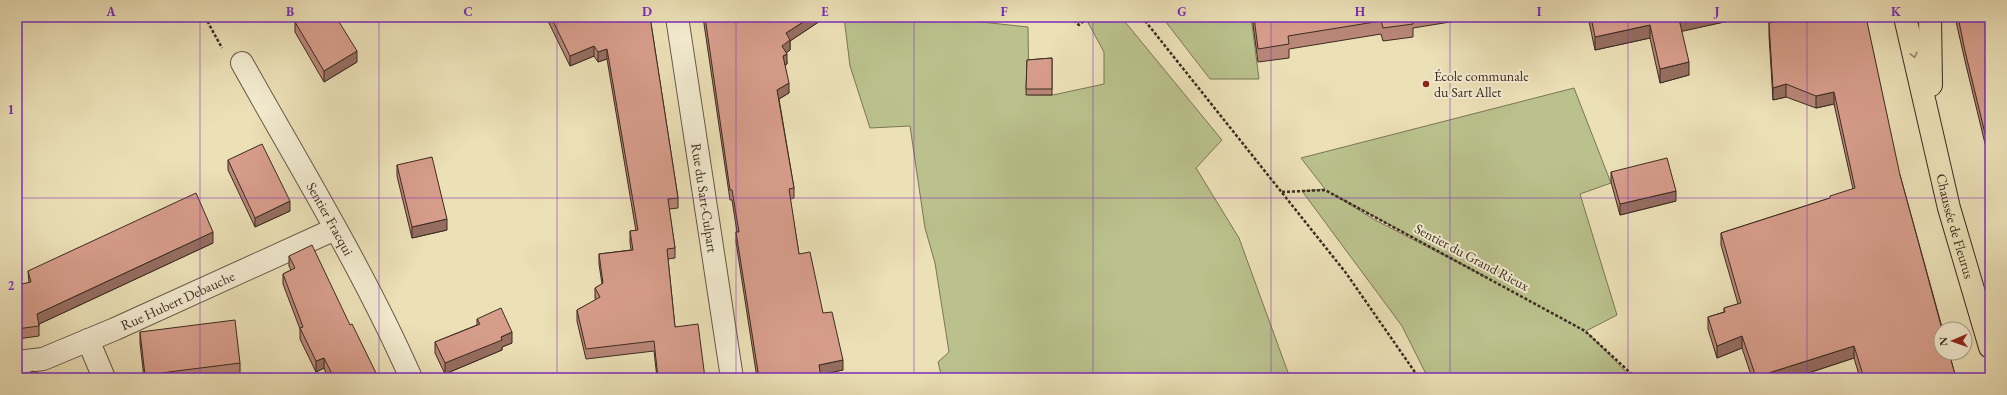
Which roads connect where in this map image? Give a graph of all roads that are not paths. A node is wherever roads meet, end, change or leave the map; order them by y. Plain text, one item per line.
1 (677, 17) edge
2 (1905, 17) edge
3 (1930, 17) edge
4 (242, 63) dead end
5 (1932, 126) junction
6 (335, 229) junction
7 (88, 340) junction
8 (1990, 347) edge
9 (17, 362) edge
10 (104, 378) edge
11 (411, 378) edge
12 (732, 378) edge

1 - 12 street, Rue du Sart-Culpart
2 -> 5 main road, Chaussée de Fleurus
3 - 5 main road, Chaussée de Fleurus
4 - 6 street, Sentier Fracqui
5 - 8 main road, Chaussée de Fleurus
6 - 7 street, Rue Hubert Debauche
6 - 11 street, Sentier Fracqui
7 - 9 street, Rue Hubert Debauche
7 - 10 street

